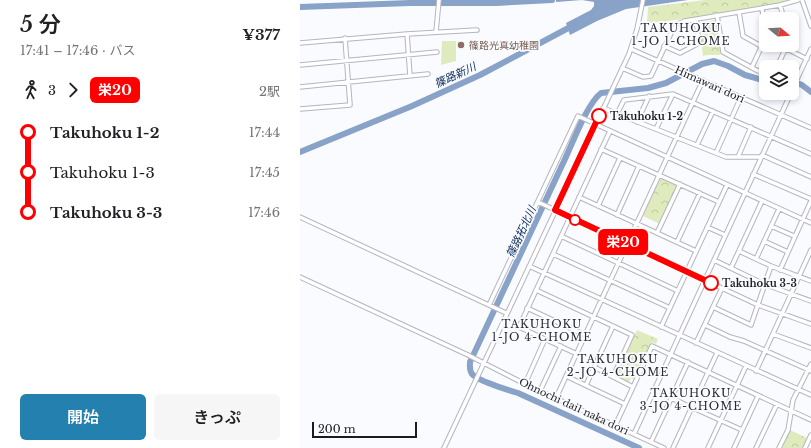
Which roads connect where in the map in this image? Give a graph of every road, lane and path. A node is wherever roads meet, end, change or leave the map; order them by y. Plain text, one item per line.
1 (440, 0) edge
2 (643, 0) edge
3 (798, 0) edge
4 (802, 0) edge
5 (780, 6) junction
6 (762, 8) junction
7 (739, 12) junction
8 (763, 12) edge
9 (782, 12) edge
10 (717, 16) junction
11 (696, 19) junction
12 (811, 26) edge
13 (477, 30) dead end
14 (436, 32) junction
15 (406, 34) junction
16 (345, 38) junction
17 (300, 43) edge
18 (759, 45) edge
19 (664, 46) junction
20 (631, 49) junction
21 (811, 49) edge
22 (759, 51) edge
23 (438, 52) dead end
24 (794, 52) edge
25 (408, 55) junction
26 (806, 59) junction
27 (347, 61) junction
28 (658, 61) junction
29 (300, 65) edge
30 (752, 67) junction
31 (622, 68) junction
32 (759, 71) edge
33 (428, 74) dead end
34 (410, 76) junction
35 (799, 76) edge
36 (703, 80) junction
37 (349, 82) junction
38 (300, 87) edge
39 (673, 94) junction
40 (649, 96) junction
41 (741, 98) junction
42 (788, 100) edge
43 (693, 102) junction
44 (603, 108) junction
45 (300, 109) edge
46 (713, 111) junction
47 (617, 114) junction
48 (780, 115) junction
49 (732, 119) junction
50 (637, 122) junction
51 (595, 124) junction
52 (751, 127) junction
53 (811, 128) edge
54 (656, 129) junction
55 (610, 131) junction
56 (771, 136) junction
57 (677, 137) junction
58 (697, 145) junction
59 (601, 149) junction
60 (716, 153) junction
61 (811, 154) edge
62 (762, 156) junction
63 (738, 157) junction
64 (620, 158) junction
65 (667, 158) junction
66 (639, 166) junction
67 (753, 174) junction
68 (659, 175) junction
69 (811, 176) edge
70 (680, 184) junction
71 (727, 185) junction
72 (700, 193) junction
73 (744, 193) junction
74 (579, 197) junction
75 (811, 200) edge
76 (762, 201) junction
77 (538, 202) junction
78 (719, 202) junction
79 (598, 206) junction
80 (779, 209) junction
81 (555, 210) junction
82 (617, 215) junction
83 (300, 217) edge
84 (570, 217) junction
85 (802, 219) junction
86 (811, 223) edge
87 (637, 224) junction
88 (771, 226) junction
89 (707, 227) junction
90 (657, 233) junction
91 (561, 236) junction
92 (725, 236) junction
93 (794, 236) junction
94 (764, 241) junction
95 (676, 242) junction
96 (627, 244) junction
97 (811, 250) edge
98 (696, 251) junction
99 (739, 251) junction
100 (788, 252) junction
101 (553, 254) junction
102 (756, 259) junction
103 (714, 260) junction
104 (618, 264) junction
105 (529, 266) junction
106 (771, 266) junction
107 (731, 268) junction
108 (780, 270) junction
109 (686, 272) junction
110 (544, 273) junction
111 (799, 276) junction
112 (300, 277) edge
113 (704, 280) junction
114 (610, 281) junction
115 (811, 281) edge
116 (764, 284) junction
117 (722, 288) junction
118 (536, 290) junction
119 (678, 291) junction
120 (791, 294) junction
121 (602, 300) junction
122 (811, 301) edge
123 (758, 305) junction
124 (490, 306) junction
125 (713, 307) junction
126 (527, 308) junction
127 (670, 308) junction
128 (506, 314) junction
129 (782, 314) junction
130 (594, 317) junction
131 (811, 324) edge
132 (705, 325) junction
133 (613, 326) junction
134 (661, 327) junction
135 (773, 334) junction
136 (585, 335) junction
137 (679, 335) junction
138 (545, 339) junction
139 (696, 343) junction
140 (561, 346) junction
141 (811, 348) edge
142 (765, 351) junction
143 (717, 353) junction
144 (577, 354) junction
145 (670, 354) junction
146 (688, 362) junction
147 (484, 363) junction
148 (811, 364) edge
149 (746, 366) junction
150 (594, 368) junction
151 (810, 370) edge
152 (756, 371) junction
153 (708, 372) junction
154 (566, 376) junction
155 (613, 377) junction
156 (525, 384) junction
157 (586, 385) junction
158 (737, 386) junction
159 (633, 387) junction
160 (798, 389) junction
161 (540, 391) junction
162 (811, 395) edge
163 (758, 396) junction
164 (556, 398) junction
165 (671, 398) junction
166 (625, 404) junction
167 (777, 404) junction
168 (692, 407) junction
169 (792, 411) junction
170 (811, 420) edge
171 (721, 421) junction
172 (615, 426) junction
173 (742, 430) junction
174 (634, 434) junction
175 (811, 435) edge
176 (651, 442) junction
177 (444, 448) edge
178 (664, 448) edge
179 (673, 448) edge
180 (708, 448) edge
181 (734, 448) edge
182 (756, 448) edge
183 (779, 448) edge
184 (805, 448) edge

1 - 14 street
2 - 20 street
3 - 5 street
4 - 12 street
5 - 6 street
5 - 9 street
6 - 7 street
6 - 8 street
7 - 10 street
7 - 18 street
10 - 11 street
10 - 30 street
11 - 19 street
11 - 19 street
13 - 14 street
14 - 15 street
15 - 16 street
15 - 25 street
16 - 17 street
16 - 27 street
19 - 28 street
20 - 28 street, Himawari dori
20 - 31 street
21 - 26 street
22 - 30 street
23 - 25 street
24 - 26 street
25 - 27 street
25 - 34 street
26 - 35 street
27 - 29 street
27 - 37 street
28 - 31 street
28 - 36 street, Himawari dori
30 - 32 street
31 - 44 street
33 - 34 street
34 - 37 street
36 - 41 street, Himawari dori
36 - 43 street
37 - 38 street
37 - 45 street
39 - 40 street
39 - 43 street
39 - 54 street
40 - 47 street
40 - 50 street
41 - 48 street, Himawari dori
41 - 49 street
42 - 48 street
43 - 46 street
43 - 57 street
44 - 47 street
44 - 51 street
46 - 49 street
46 - 58 street
47 - 50 street
48 - 53 street, Himawari dori
48 - 56 street
49 - 52 street
49 - 60 street
50 - 54 street
51 - 55 street
51 - 77 street
51 - 81 street
52 - 56 street
52 - 63 street
54 - 57 street
55 - 59 street
55 - 65 street
56 - 61 street
56 - 62 street
57 - 58 street
57 - 65 street
58 - 60 street
59 - 64 street
59 - 74 street
60 - 63 street
62 - 63 street
62 - 67 street
62 - 69 street
64 - 66 street
64 - 79 street
65 - 68 street
65 - 71 street
66 - 68 street
66 - 82 street
67 - 73 street
67 - 75 street
68 - 70 street
68 - 87 street
70 - 72 street
70 - 90 street
71 - 73 street
71 - 78 street
72 - 78 street
72 - 95 street
73 - 76 street
73 - 92 street
74 - 79 street
74 - 84 street
75 - 85 street
76 - 80 street
76 - 99 street
77 - 81 street
77 - 124 street
78 - 89 street
79 - 82 street
80 - 85 street
80 - 88 street
81 - 84 street
81 - 105 street
82 - 87 street
83 - 124 street
84 - 91 street
84 - 96 street
85 - 86 street
85 - 93 street
87 - 90 street
87 - 96 street
88 - 93 street
88 - 94 street
89 - 92 street
89 - 98 street
90 - 95 street
91 - 101 street
91 - 104 street
92 - 103 street
93 - 100 street
94 - 100 street
94 - 102 street
95 - 98 street
96 - 104 street
96 - 109 street
97 - 111 street
98 - 109 street
99 - 102 street
99 - 107 street
100 - 108 street
101 - 110 street
101 - 114 street
102 - 106 street
103 - 107 street
103 - 113 street
104 - 114 street
104 - 119 street
105 - 110 street
105 - 128 street
106 - 108 street
106 - 116 street
107 - 116 street
108 - 111 street
109 - 113 street
109 - 119 street
110 - 118 street
110 - 121 street
111 - 115 street
111 - 120 street
112 - 147 street, Ohnochi dai1 naka dori
113 - 117 street
113 - 137 street
114 - 121 street
114 - 127 street
116 - 120 street
116 - 123 street
117 - 123 street
117 - 125 street
118 - 126 street
118 - 130 street
119 - 127 street
120 - 122 street
120 - 129 street
121 - 130 street
121 - 134 street
123 - 125 street
123 - 129 street
124 - 128 street
125 - 132 street
126 - 136 street
126 - 138 street
127 - 134 street
128 - 147 street
129 - 131 street
129 - 135 street
130 - 133 street
130 - 136 street
132 - 139 street
132 - 142 street
133 - 150 street
133 - 155 street
134 - 137 street
135 - 141 street
135 - 142 street
136 - 144 street
137 - 139 street
137 - 145 street
138 - 140 street
138 - 156 street
139 - 143 street
140 - 144 street
140 - 161 street
142 - 151 street
142 - 152 street
143 - 149 street
143 - 153 street
144 - 154 street
145 - 146 street
145 - 159 street
145 - 174 street
146 - 153 street
146 - 165 street
147 - 156 street, Ohnochi dai1 naka dori
147 - 177 street
148 - 151 street
149 - 152 street
149 - 158 street
150 - 155 street
150 - 157 street
151 - 160 street
152 - 160 street
153 - 158 street
153 - 168 street
154 - 157 street
154 - 164 street
155 - 159 street
156 - 161 street, Ohnochi dai1 naka dori
157 - 166 street
158 - 163 street
158 - 171 street
159 - 166 street
160 - 162 street
160 - 169 street
161 - 164 street, Ohnochi dai1 naka dori
163 - 167 street
163 - 173 street
164 - 172 street, Ohnochi dai1 naka dori
165 - 168 street
165 - 176 street
166 - 172 street
167 - 169 street
167 - 182 street
168 - 171 street
168 - 179 street
169 - 170 street
169 - 183 street
171 - 173 street
171 - 180 street
172 - 174 street, Ohnochi dai1 naka dori
173 - 181 street
174 - 176 street, Ohnochi dai1 naka dori
175 - 184 street
176 - 178 street, Ohnochi dai1 naka dori

